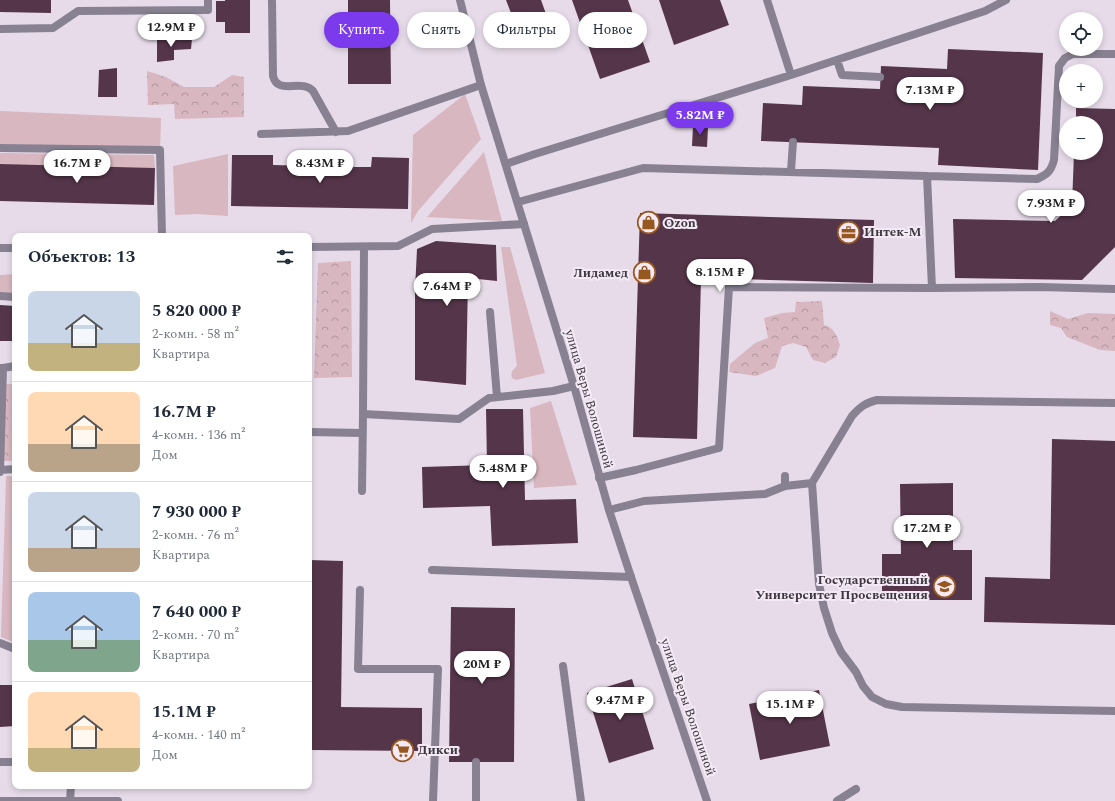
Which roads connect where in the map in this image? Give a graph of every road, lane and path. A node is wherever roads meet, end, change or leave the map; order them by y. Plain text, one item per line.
1 (208, 0) edge
2 (272, 0) edge
3 (460, 0) edge
4 (767, 0) edge
5 (1006, 0) edge
6 (0, 29) edge
7 (1115, 54) edge
8 (837, 60) junction
9 (791, 75) junction
10 (880, 77) dead end
11 (481, 85) junction
12 (336, 132) junction
13 (261, 134) dead end
14 (793, 142) dead end
15 (0, 148) edge
16 (506, 164) junction
17 (791, 171) junction
18 (927, 176) junction
19 (518, 202) junction
20 (524, 224) junction
21 (162, 233) edge
22 (312, 247) edge
23 (364, 247) junction
24 (0, 248) edge
25 (12, 248) edge
26 (932, 288) junction
27 (1115, 289) edge
28 (0, 296) edge
29 (12, 297) edge
30 (490, 312) dead end
31 (12, 366) edge
32 (2, 368) edge
33 (574, 386) junction
34 (497, 397) junction
35 (1115, 403) edge
36 (363, 414) junction
37 (312, 432) edge
38 (362, 433) junction
39 (12, 470) edge
40 (0, 471) edge
41 (785, 476) dead end
42 (599, 478) junction
43 (812, 483) junction
44 (785, 486) junction
45 (362, 491) dead end
46 (609, 510) junction
47 (432, 570) dead end
48 (631, 577) junction
49 (360, 590) dead end
50 (0, 642) edge
51 (12, 648) edge
52 (563, 666) dead end
53 (1115, 711) edge
54 (0, 762) edge
55 (12, 762) edge
56 (476, 762) dead end
57 (856, 788) dead end
58 (71, 789) edge
59 (0, 801) edge
60 (70, 801) edge
61 (118, 801) edge
62 (433, 801) edge
63 (476, 801) edge
64 (582, 801) edge
65 (707, 801) edge
66 (837, 801) edge

1 - 6 street
2 - 12 street
3 - 11 street, улица Веры Волошиной
4 - 9 street
5 - 8 street
7 - 18 street
8 - 9 street
8 - 10 street
9 - 16 street
11 - 12 street
11 - 16 street, улица Веры Волошиной
12 - 13 street
14 - 17 street
15 - 21 street
16 - 19 street, улица Веры Волошиной
17 - 18 street
17 - 19 street
18 - 26 street
19 - 20 street, улица Веры Волошиной
20 - 23 street
20 - 33 street, улица Веры Волошиной
22 - 23 street
23 - 36 street
24 - 25 street
26 - 27 street
26 - 42 street
28 - 29 street
30 - 34 street
31 - 32 street
32 - 40 street
33 - 34 street
33 - 42 street, улица Веры Волошиной
34 - 36 street
35 - 43 street
36 - 38 street
37 - 38 street
38 - 45 street
39 - 40 street
41 - 44 street
42 - 46 street, улица Веры Волошиной
43 - 44 street
43 - 53 street
44 - 46 street
46 - 48 street, улица Веры Волошиной
47 - 48 street
48 - 65 street, улица Веры Волошиной
49 - 62 street
50 - 51 street
52 - 64 street
54 - 55 street
56 - 63 street
57 - 66 street
58 - 60 street
59 - 60 street
60 - 61 street

